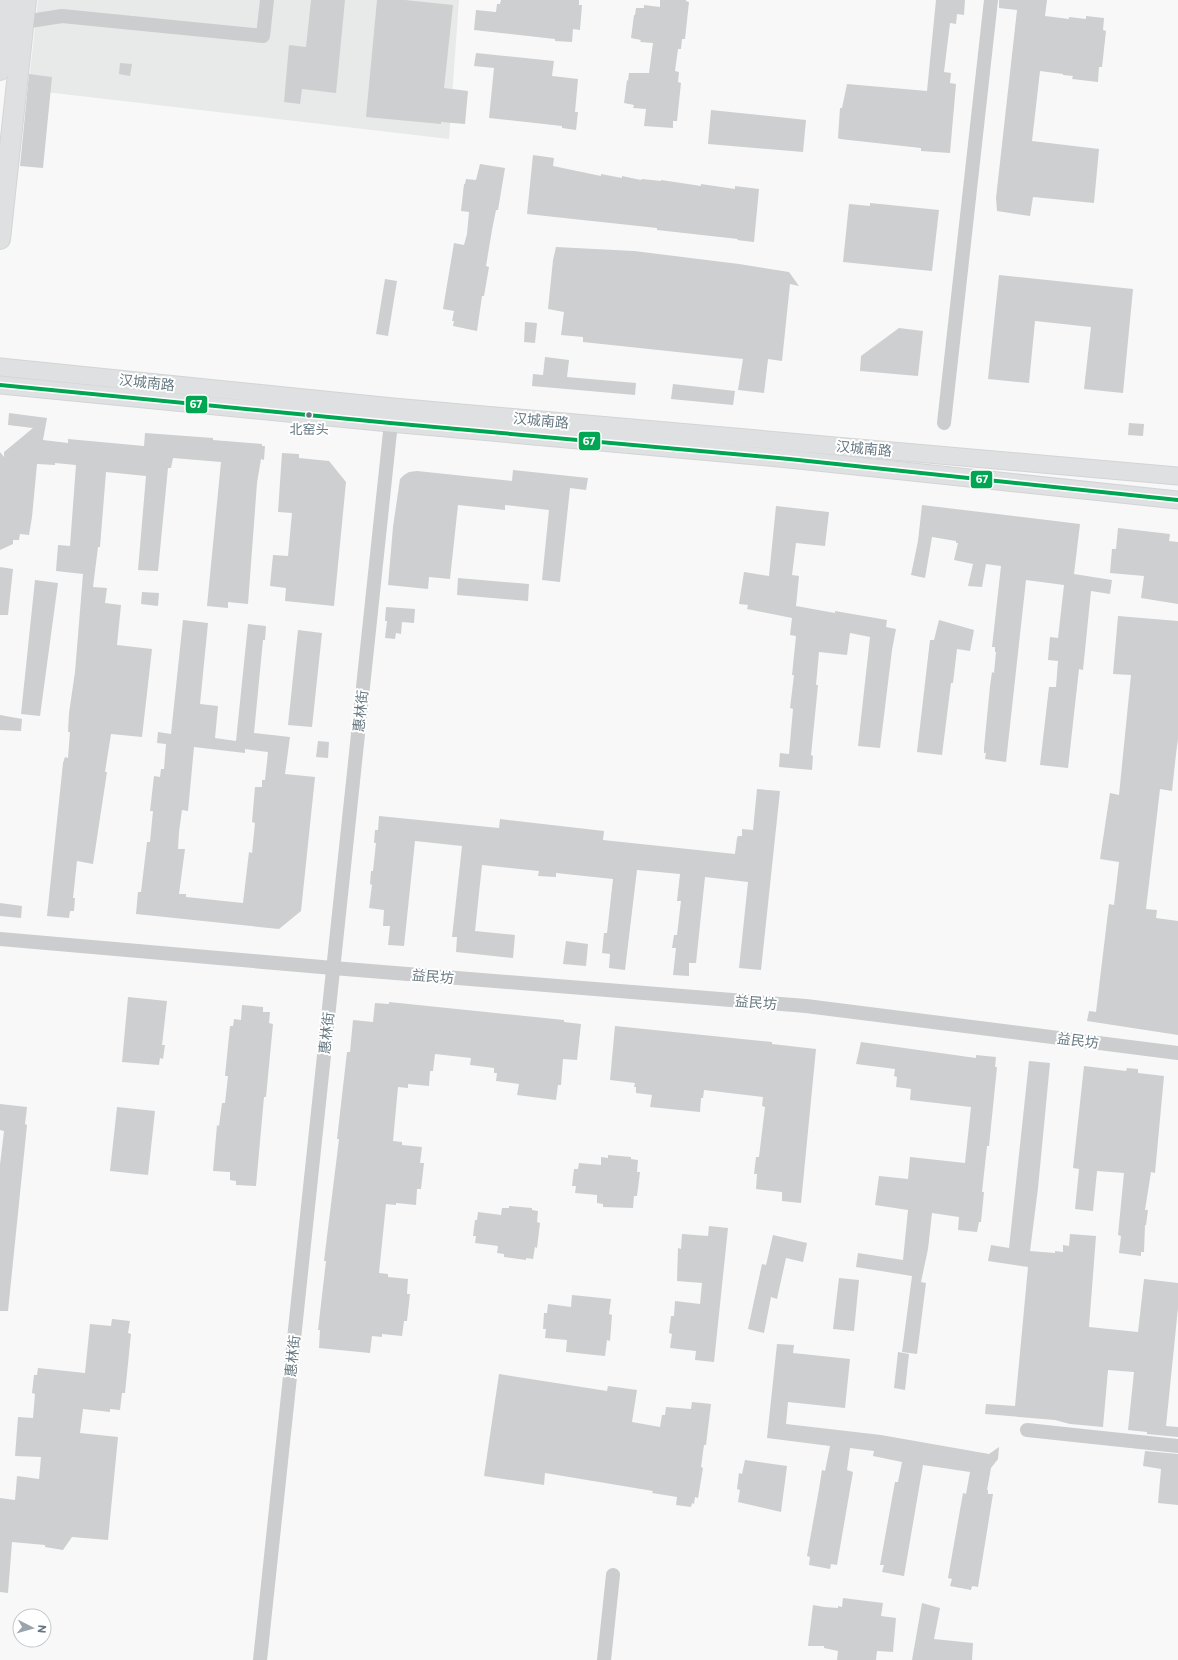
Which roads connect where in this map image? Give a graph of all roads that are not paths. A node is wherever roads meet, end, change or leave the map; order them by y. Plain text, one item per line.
1 (7, 0) edge
2 (26, 0) edge
3 (267, 0) edge
4 (991, 0) edge
5 (30, 21) dead end
6 (0, 70) edge
7 (0, 239) edge
8 (0, 367) edge
9 (0, 384) edge
10 (392, 415) junction
11 (944, 423) dead end
12 (1178, 476) edge
13 (1178, 500) edge
14 (0, 939) edge
15 (333, 968) junction
16 (1178, 1053) edge
17 (1027, 1430) dead end
18 (1178, 1446) edge
19 (613, 1575) dead end
20 (260, 1660) edge
21 (604, 1660) edge

1 - 6 highway
2 - 7 highway
3 - 5 street
4 - 11 street
8 - 10 main road, 汉城南路
9 - 10 main road, 汉城南路
10 - 12 main road, 汉城南路
10 - 13 main road, 汉城南路
10 - 15 street, 惠林街
14 - 15 street, 益民坊
15 - 16 street, 益民坊
15 - 20 street, 惠林街
17 - 18 street
19 - 21 street

